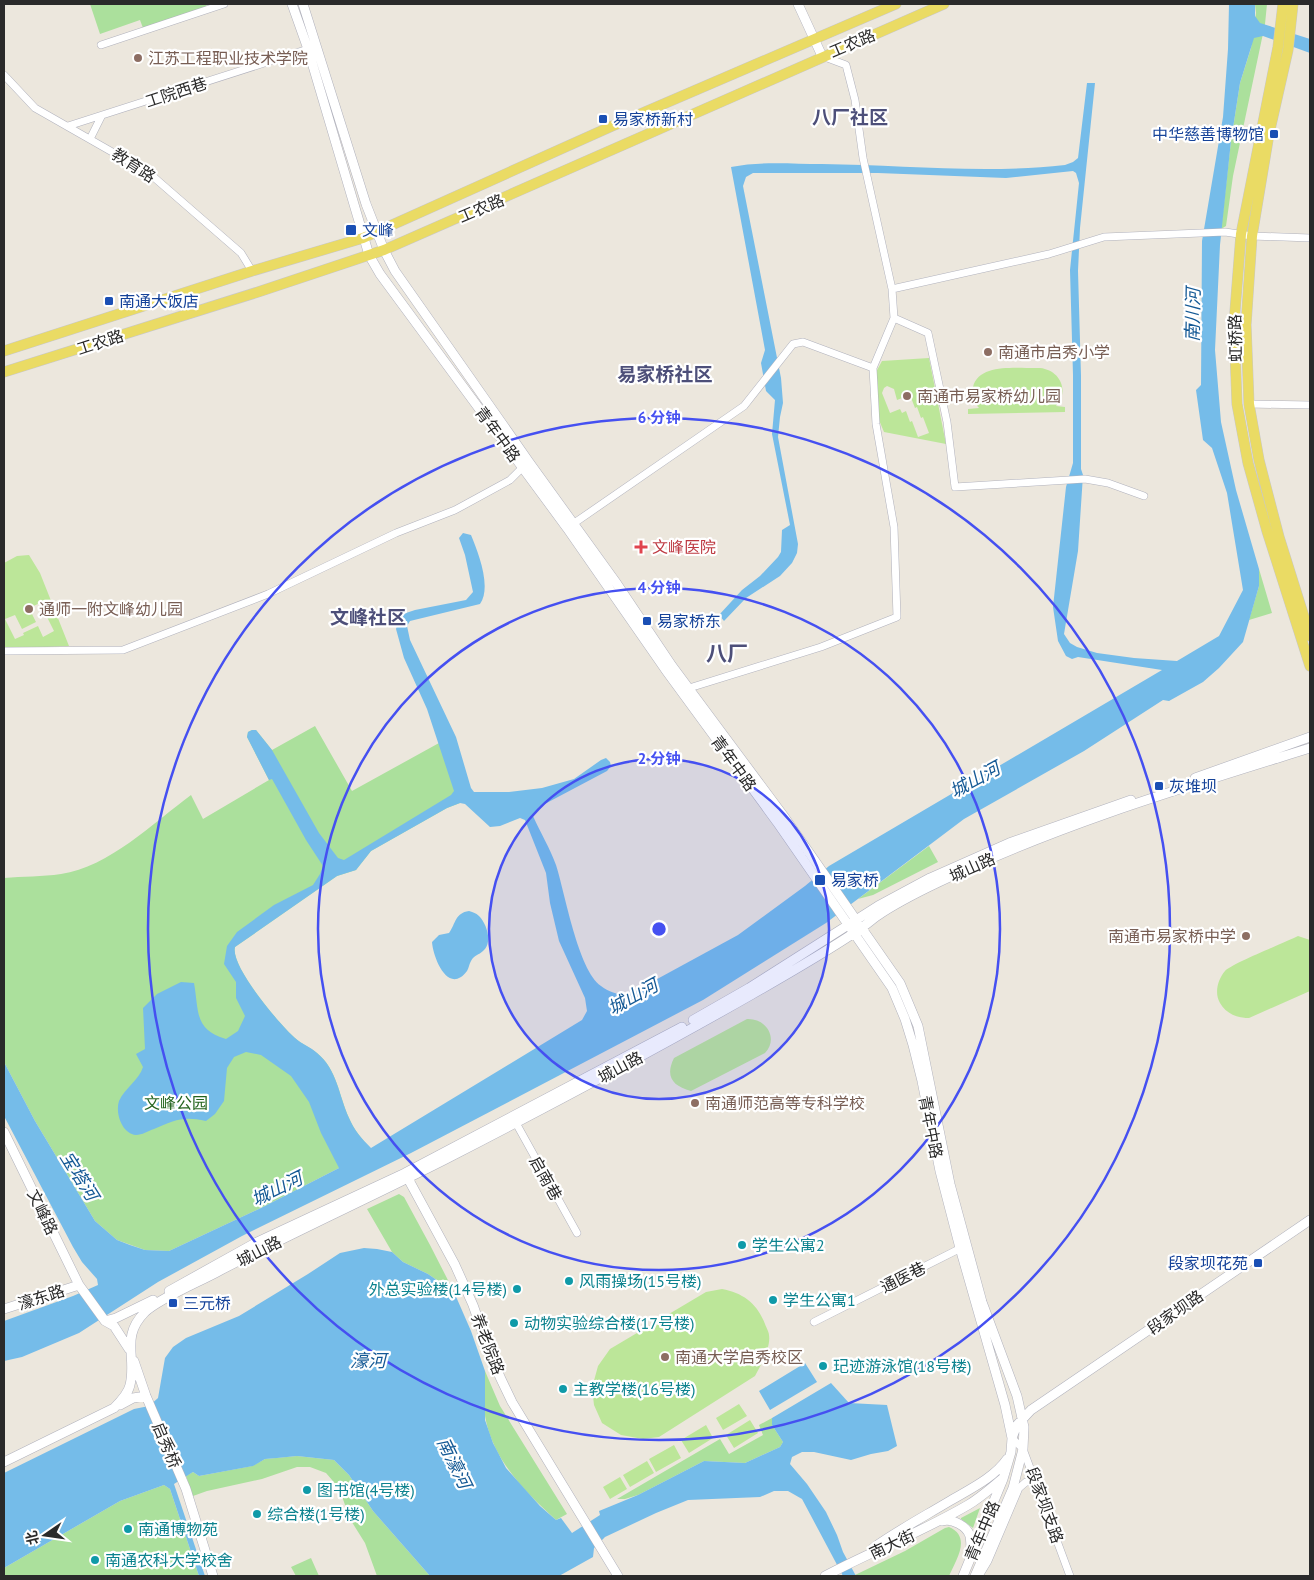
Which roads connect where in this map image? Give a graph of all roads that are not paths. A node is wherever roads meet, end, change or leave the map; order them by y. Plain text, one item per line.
1 (224, 4) edge
2 (292, 4) edge
3 (303, 4) edge
4 (798, 4) edge
5 (896, 4) edge
6 (944, 4) edge
7 (1283, 4) edge
8 (1293, 4) edge
9 (212, 6) edge
10 (1285, 26) junction
11 (814, 39) junction
12 (101, 45) dead end
13 (308, 49) junction
14 (1283, 49) junction
15 (822, 56) junction
16 (4, 74) edge
17 (101, 117) junction
18 (68, 126) junction
19 (90, 139) junction
20 (377, 232) junction
21 (1240, 234) junction
22 (1252, 236) junction
23 (363, 238) junction
24 (1310, 238) edge
25 (384, 250) junction
26 (369, 255) junction
27 (252, 271) junction
28 (892, 289) junction
29 (894, 318) junction
30 (4, 351) edge
31 (873, 368) junction
32 (4, 372) edge
33 (1250, 404) junction
34 (1310, 405) edge
35 (522, 468) junction
36 (1144, 496) dead end
37 (570, 526) junction
38 (1308, 622) edge
39 (1310, 636) edge
40 (4, 651) edge
41 (1310, 666) edge
42 (685, 689) junction
43 (1310, 737) edge
44 (1310, 748) edge
45 (855, 926) junction
46 (516, 1123) junction
47 (4, 1132) edge
48 (406, 1176) junction
49 (1310, 1220) edge
50 (577, 1233) dead end
51 (963, 1247) junction
52 (81, 1287) junction
53 (4, 1310) edge
54 (104, 1319) junction
55 (814, 1322) dead end
56 (131, 1353) junction
57 (147, 1398) junction
58 (1040, 1404) junction
59 (114, 1408) junction
60 (1024, 1434) junction
61 (1012, 1438) junction
62 (1023, 1449) junction
63 (1011, 1452) junction
64 (4, 1462) edge
65 (1003, 1479) junction
66 (1038, 1485) junction
67 (932, 1524) junction
68 (971, 1556) junction
69 (857, 1559) junction
70 (213, 1576) edge
71 (618, 1576) edge
72 (825, 1576) edge
73 (963, 1576) edge
74 (977, 1576) edge
75 (1070, 1576) edge

1 - 9 street
2 - 13 main road, 青年中路
3 - 20 main road, 青年中路
4 - 11 main road
5 - 11 main road, 工农路
6 - 15 main road, 工农路
7 - 10 main road, 虹桥路
8 - 10 main road, 虹桥路
9 - 12 street
10 - 14 main road, 虹桥路
11 - 15 main road
11 - 20 main road, 工农路
13 - 17 street, 工院西巷
13 - 23 main road, 青年中路
14 - 21 main road, 虹桥路
14 - 22 main road, 虹桥路
15 - 25 main road, 工农路
15 - 28 street
16 - 18 street, 教育路
17 - 18 street, 工院西巷
17 - 19 street
18 - 19 street, 教育路
19 - 27 street, 教育路
20 - 23 main road, 工农路
20 - 25 main road, 青年中路
21 - 22 street
21 - 28 street
21 - 41 main road, 虹桥路
22 - 24 street
22 - 33 main road, 虹桥路
23 - 26 main road, 青年中路
23 - 27 main road, 工农路
25 - 26 main road, 工农路
25 - 37 main road, 青年中路
26 - 32 main road, 工农路
26 - 35 main road, 青年中路
27 - 30 main road, 工农路
28 - 29 street
29 - 31 street
29 - 36 street
31 - 37 street
31 - 42 street
33 - 34 street
33 - 38 main road, 虹桥路
35 - 37 main road, 青年中路
35 - 40 street
37 - 42 main road, 青年中路
38 - 39 main road, 虹桥路
42 - 45 main road, 青年中路
43 - 45 main road, 城山路
44 - 45 main road, 城山路
45 - 46 main road, 城山路
45 - 48 main road, 城山路
45 - 51 main road, 青年中路
46 - 48 main road, 城山路
46 - 50 street, 启南巷
47 - 52 main road, 文峰路
48 - 54 main road, 城山路
48 - 56 main road, 城山路
48 - 71 main road, 养老院路
49 - 58 main road, 段家坝路
51 - 55 street, 通医巷
51 - 60 main road, 青年中路
51 - 61 main road, 青年中路
52 - 53 main road, 濠东路
52 - 54 main road
54 - 56 main road
56 - 57 main road, 启秀桥
56 - 59 main road, 城山路
57 - 59 main road
57 - 70 main road, 启秀桥
58 - 60 main road, 段家坝路
58 - 61 main road, 段家坝路
59 - 64 main road, 城山路
60 - 62 main road, 青年中路
61 - 62 street, 段家坝支路
61 - 63 main road, 青年中路
62 - 65 main road, 南大街
62 - 66 street, 段家坝支路
62 - 74 main road, 青年中路
63 - 65 main road, 青年中路
63 - 69 main road, 南大街
65 - 67 main road, 南大街
65 - 68 main road, 青年中路
66 - 74 street
66 - 75 street, 段家坝支路
67 - 68 main road
67 - 69 main road, 南大街
68 - 73 main road, 青年中路
69 - 72 main road

